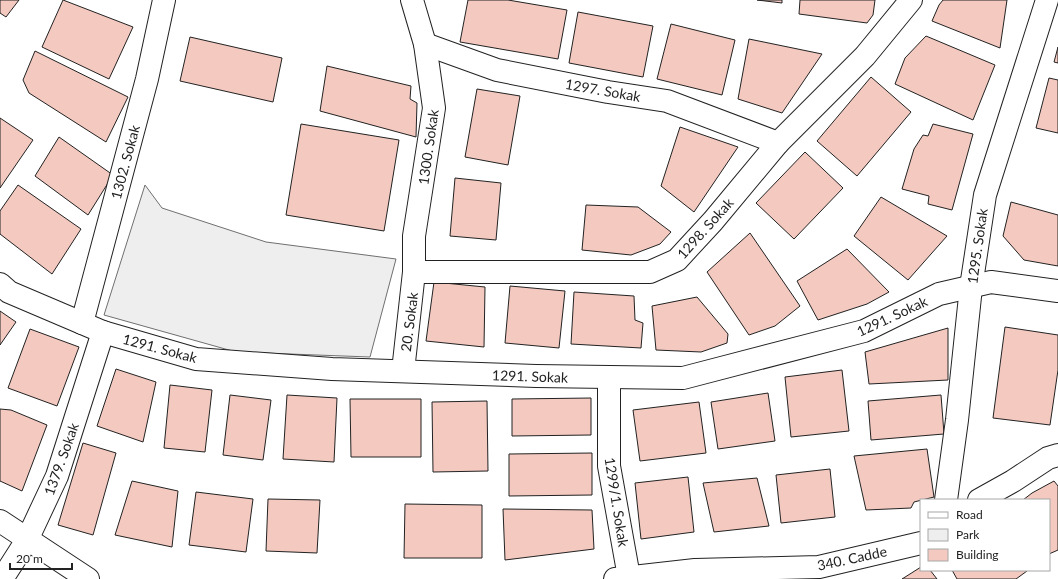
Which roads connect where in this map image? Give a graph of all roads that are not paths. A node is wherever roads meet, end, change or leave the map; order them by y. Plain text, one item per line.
1 (164, 0) edge
2 (412, 0) edge
3 (911, 0) edge
4 (1047, 0) edge
5 (426, 44) junction
6 (778, 143) junction
7 (414, 272) junction
8 (0, 284) edge
9 (971, 287) junction
10 (1058, 291) edge
11 (82, 323) junction
12 (103, 332) junction
13 (403, 371) junction
14 (609, 378) junction
15 (1058, 455) edge
16 (946, 499) edge
17 (981, 499) edge
18 (0, 521) edge
19 (27, 540) junction
20 (920, 543) edge
21 (822, 573) edge
22 (696, 574) edge
23 (622, 578) edge
24 (2, 579) edge
25 (88, 579) edge

1 - 11 street, 1302. Sokak
2 - 5 street, 1300. Sokak
3 - 6 street, 1298. Sokak
4 - 9 street, 1295. Sokak
5 - 6 street, 1297. Sokak
5 - 7 street, 1300. Sokak
6 - 7 street, 1298. Sokak
7 - 13 street, 20. Sokak
8 - 11 street, 1291. Sokak
9 - 10 street, 1291. Sokak
9 - 14 street, 1291. Sokak
9 - 16 street, 1295. Sokak
11 - 12 street, 1291. Sokak
12 - 13 street, 1291. Sokak
12 - 19 street, 1379. Sokak
13 - 14 street, 1291. Sokak
14 - 23 street, 1299/1. Sokak
15 - 17 street
18 - 19 street
19 - 24 street, 1379. Sokak
19 - 25 street
20 - 21 street, 340. Cadde
21 - 22 street, 340. Cadde
22 - 23 street, 340. Cadde

